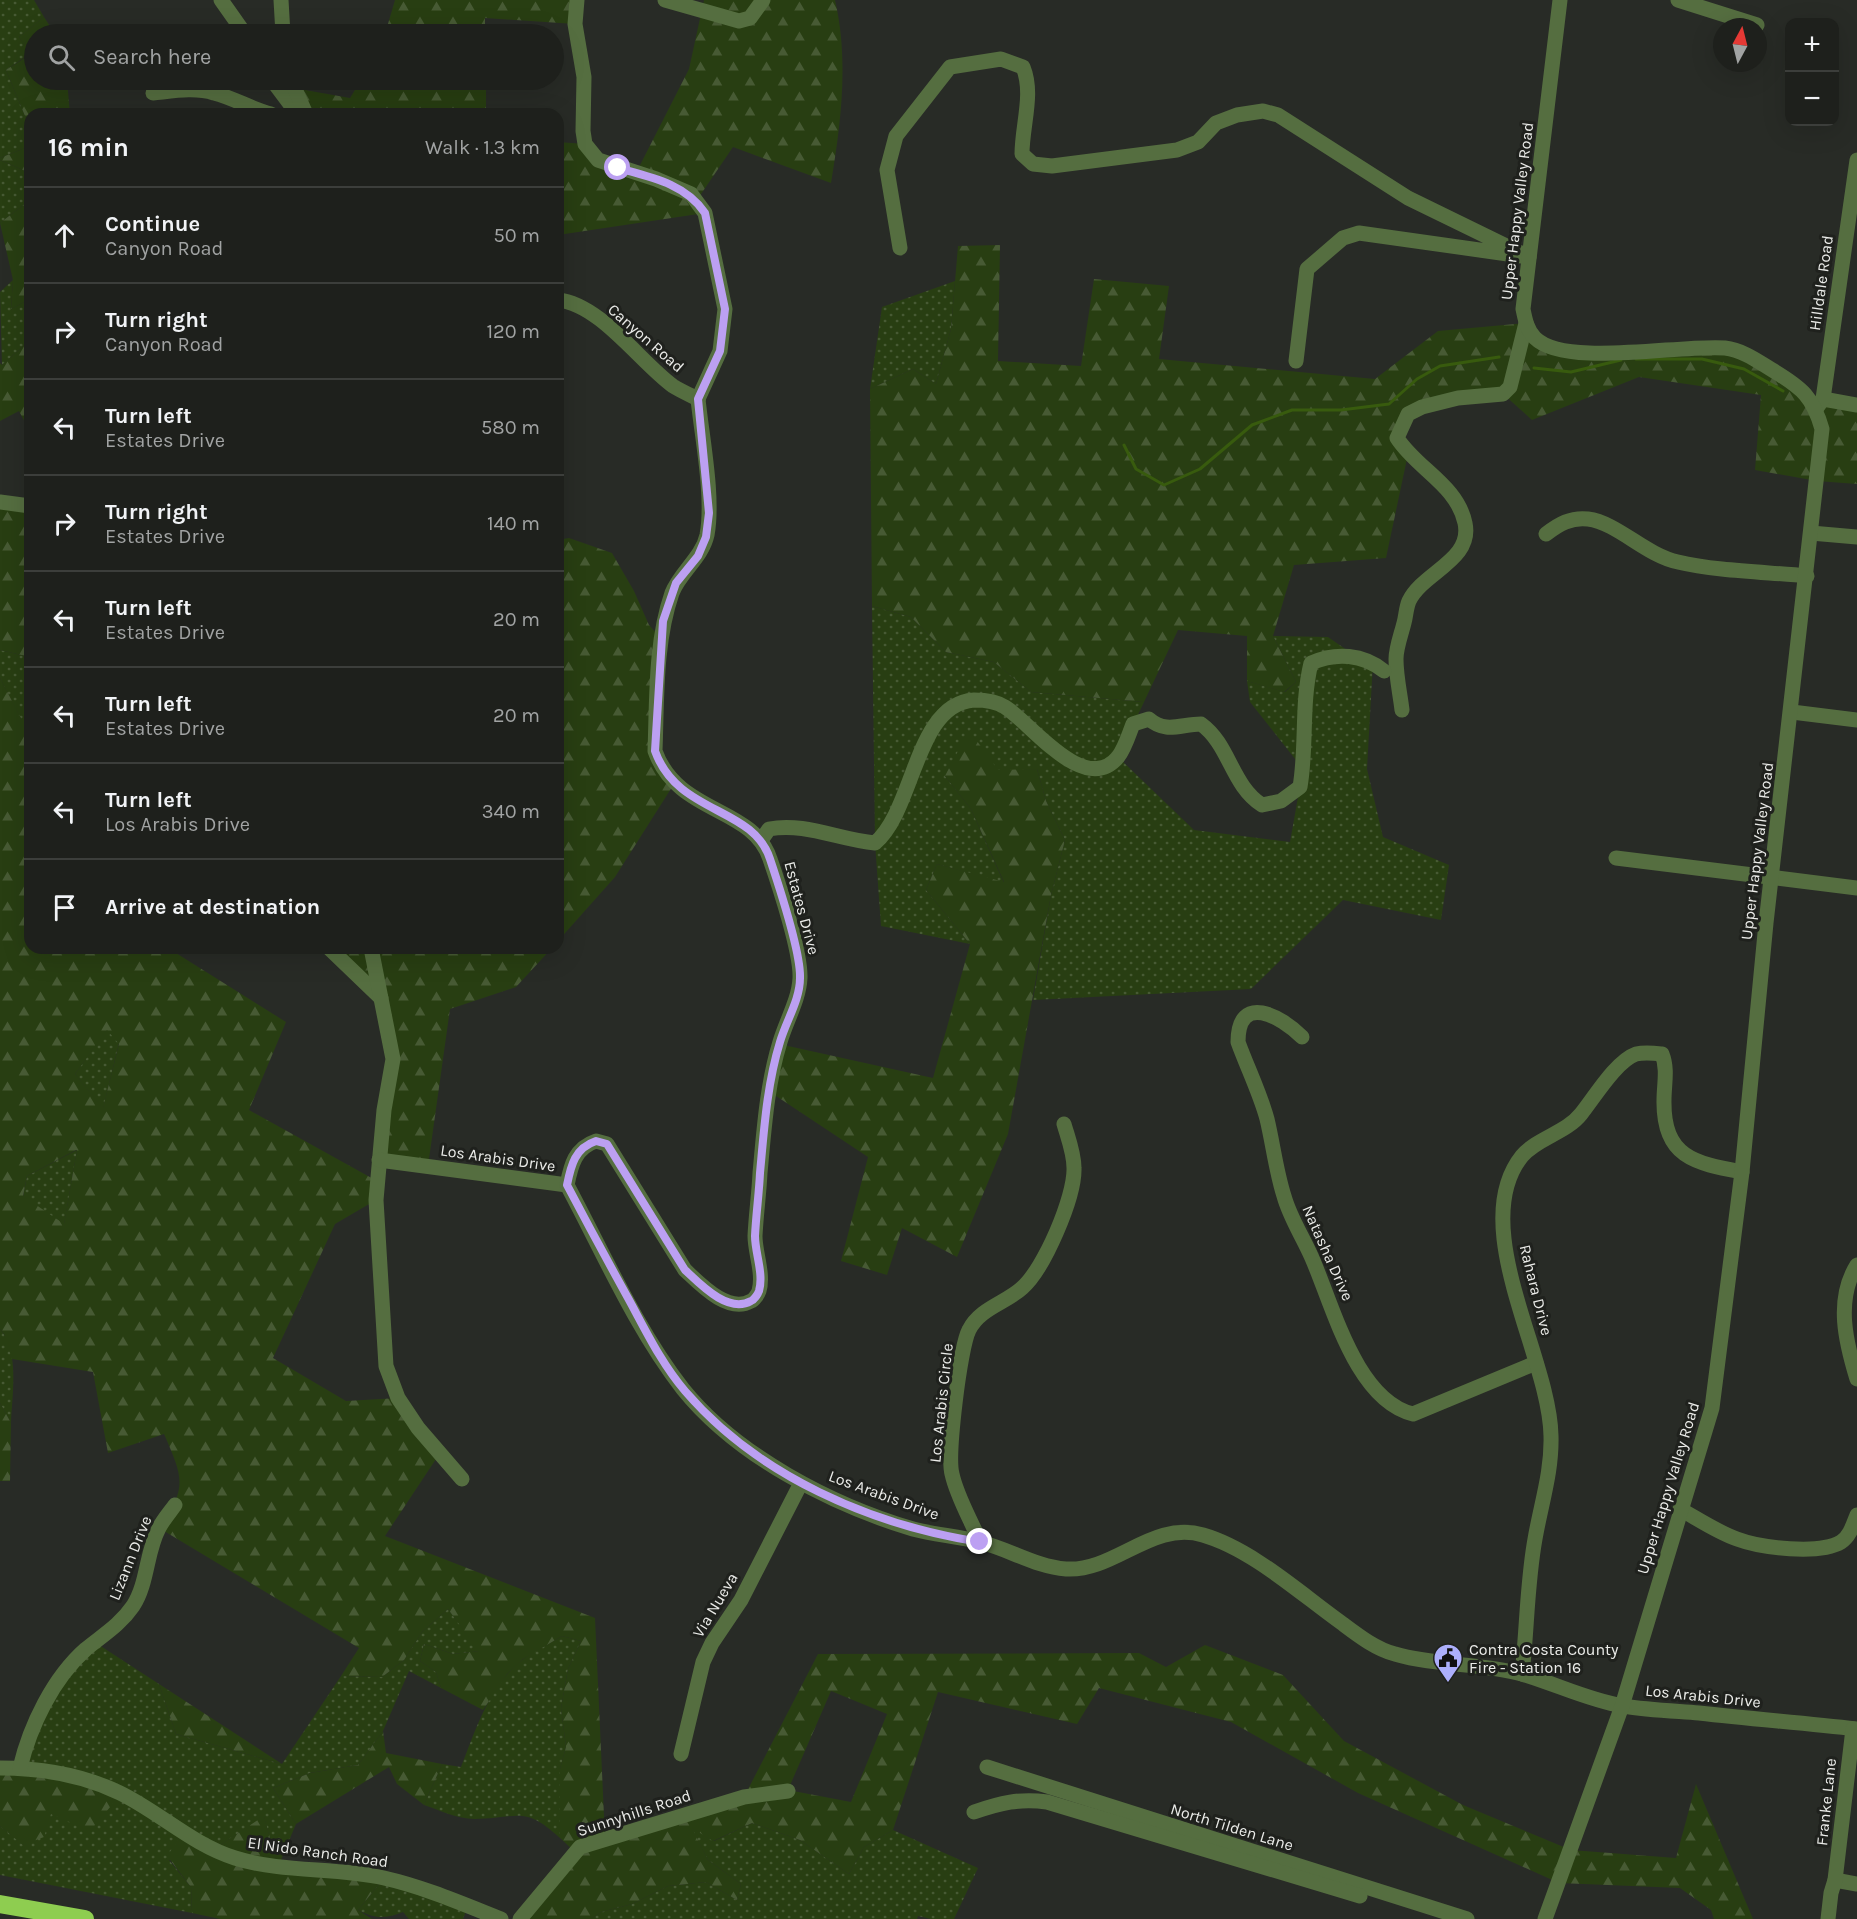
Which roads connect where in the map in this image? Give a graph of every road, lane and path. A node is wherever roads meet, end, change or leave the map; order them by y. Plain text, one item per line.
1 (221, 0) edge
2 (281, 0) edge
3 (577, 0) edge
4 (665, 0) edge
5 (763, 0) edge
6 (1560, 0) edge
7 (1678, 0) edge
8 (1733, 18) edge
9 (238, 24) edge
10 (282, 24) edge
11 (184, 90) edge
12 (184, 90) edge
13 (280, 90) edge
14 (295, 90) edge
15 (153, 93) dead end
16 (248, 108) edge
17 (296, 108) edge
18 (303, 108) edge
19 (1857, 160) edge
20 (900, 248) dead end
21 (1529, 257) junction
22 (564, 302) edge
23 (1526, 323) junction
24 (1296, 361) dead end
25 (698, 399) junction
26 (1819, 404) junction
27 (1857, 405) edge
28 (0, 502) edge
29 (24, 505) edge
30 (1811, 533) junction
31 (1546, 534) dead end
32 (1857, 537) edge
33 (1807, 576) junction
34 (1384, 671) dead end
35 (1402, 710) dead end
36 (1792, 712) junction
37 (1857, 720) edge
38 (762, 839) junction
39 (1616, 858) dead end
40 (1773, 878) junction
41 (1857, 888) edge
42 (335, 954) edge
43 (372, 954) edge
44 (381, 998) junction
45 (1302, 1037) dead end
46 (1064, 1124) dead end
47 (379, 1160) junction
48 (1742, 1172) junction
49 (567, 1185) junction
50 (1857, 1265) edge
51 (1536, 1363) junction
52 (1857, 1379) edge
53 (462, 1479) dead end
54 (801, 1483) junction
55 (175, 1505) dead end
56 (1680, 1509) junction
57 (1857, 1515) edge
58 (980, 1542) junction
59 (1522, 1674) junction
60 (1622, 1706) junction
61 (1855, 1729) edge
62 (681, 1754) dead end
63 (987, 1767) dead end
64 (0, 1768) edge
65 (20, 1768) junction
66 (788, 1791) dead end
67 (974, 1812) dead end
68 (1835, 1880) junction
69 (1857, 1884) edge
70 (0, 1904) edge
71 (85, 1919) edge
72 (501, 1919) edge
73 (520, 1919) edge
74 (1434, 1919) edge
75 (1467, 1919) edge
76 (1545, 1919) edge
77 (1828, 1919) edge

1 - 9 street
2 - 10 street
3 - 25 street
4 - 5 street
6 - 21 street, Upper Happy Valley Road
7 - 8 street
11 - 15 street
12 - 16 street
13 - 17 street
14 - 18 street
19 - 26 street, Hilldale Road
20 - 21 street
21 - 23 street, Upper Happy Valley Road
21 - 24 street
22 - 25 street, Canyon Road
23 - 26 street, Upper Happy Valley Road
23 - 35 street
25 - 38 street
26 - 27 street
26 - 30 street, Upper Happy Valley Road
28 - 29 street
30 - 32 street
30 - 33 street, Upper Happy Valley Road
31 - 33 street
33 - 36 street, Upper Happy Valley Road
34 - 38 street
36 - 37 street
36 - 40 street, Upper Happy Valley Road
38 - 49 street, Estates Drive
39 - 40 street
40 - 41 street
40 - 48 street, Upper Happy Valley Road
42 - 44 street
43 - 44 street
44 - 47 street
45 - 51 street, Natasha Drive
46 - 58 street, Los Arabis Circle
47 - 49 street, Los Arabis Drive
47 - 53 street
48 - 51 street, Rahara Drive
48 - 56 street, Upper Happy Valley Road
49 - 54 street, Los Arabis Drive
50 - 52 street
51 - 59 street, Rahara Drive
54 - 58 street, Los Arabis Drive
54 - 62 street, Via Nueva
55 - 65 street, Lizann Drive
56 - 57 street
56 - 60 street, Upper Happy Valley Road
58 - 59 street, Los Arabis Drive
59 - 60 street, Los Arabis Drive
60 - 61 street, Los Arabis Drive
60 - 76 street, Upper Happy Valley Road
61 - 68 street, Franke Lane
63 - 75 street, North Tilden Lane
64 - 65 street, El Nido Ranch Road
65 - 72 street, El Nido Ranch Road
66 - 73 street, Sunnyhills Road
67 - 74 street
68 - 69 street
68 - 77 street, Franke Lane
70 - 71 highway

